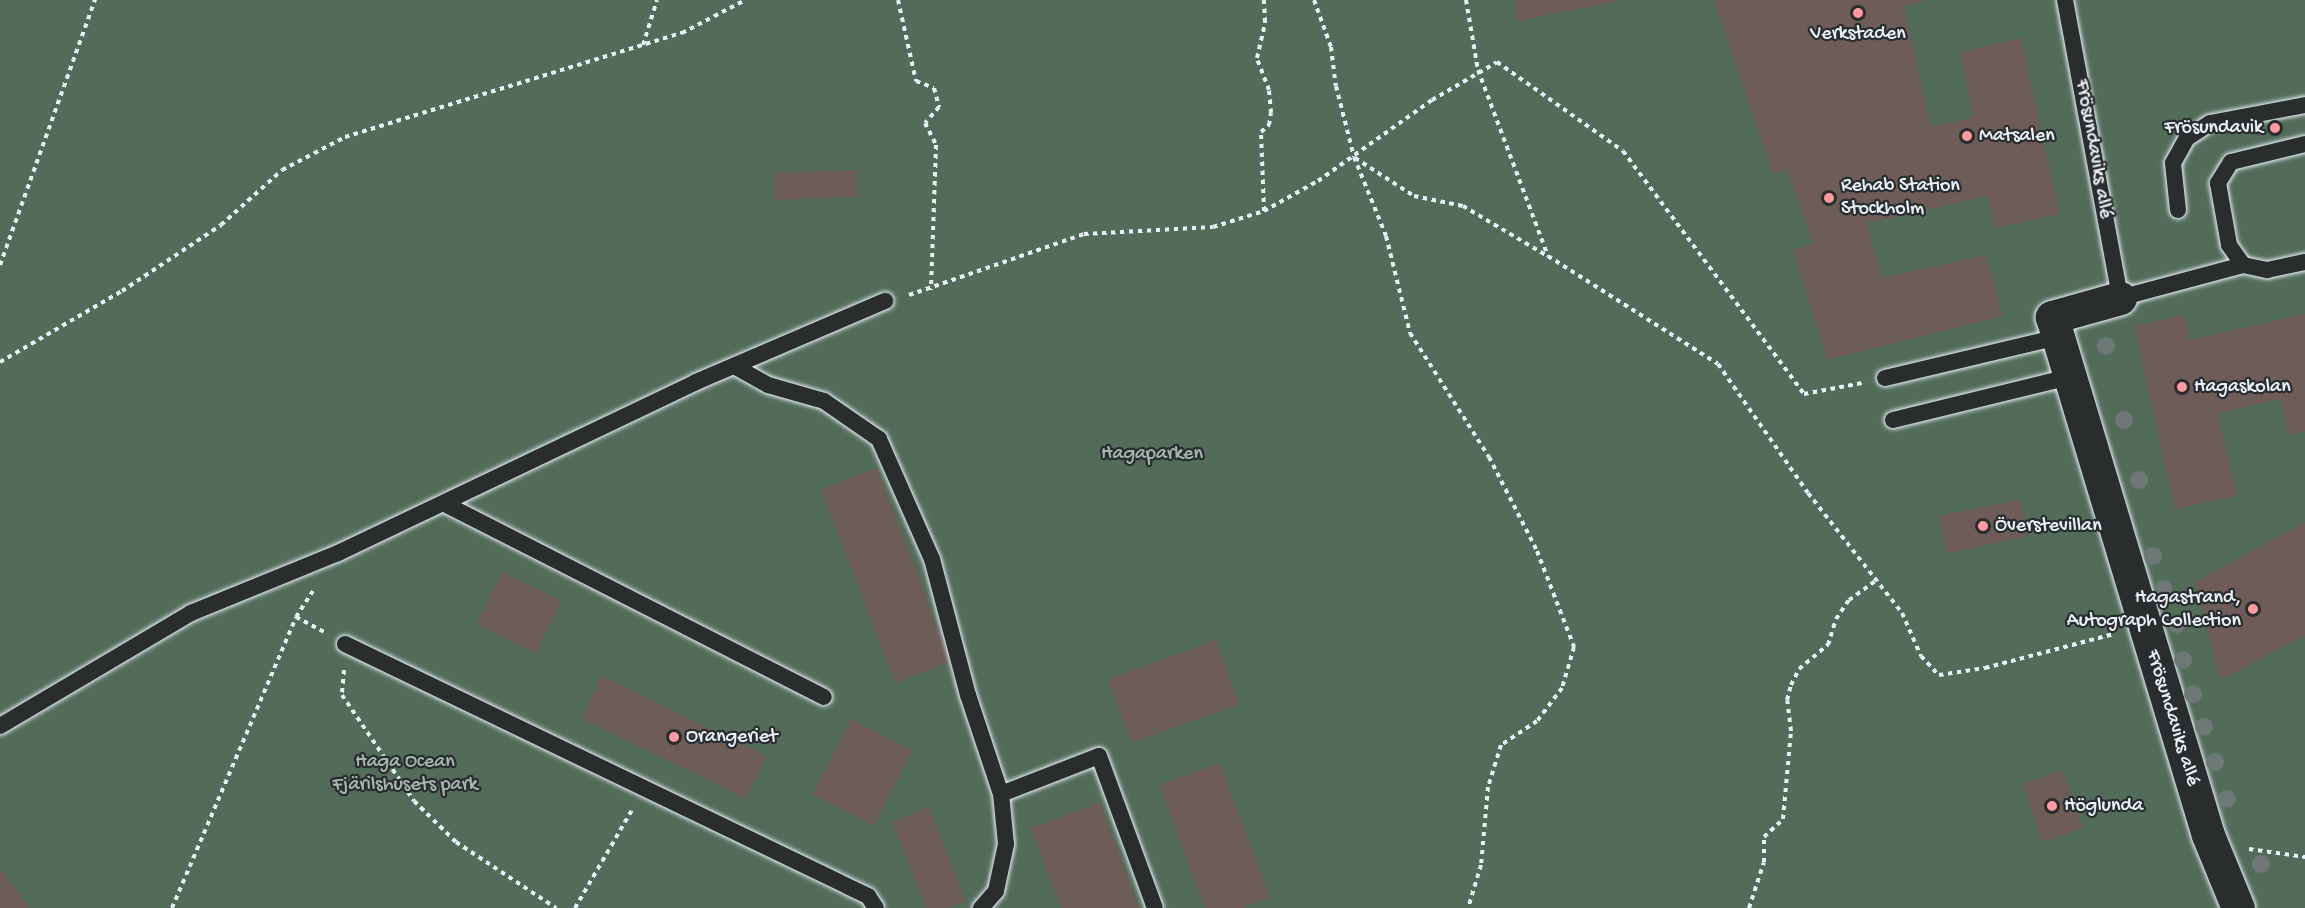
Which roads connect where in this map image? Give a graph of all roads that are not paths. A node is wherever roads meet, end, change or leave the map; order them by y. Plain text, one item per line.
1 (2065, 0) edge
2 (2305, 105) edge
3 (2305, 144) edge
4 (2178, 210) dead end
5 (2305, 262) edge
6 (2242, 265) junction
7 (2120, 298) junction
8 (885, 301) road end
9 (2058, 337) junction
10 (734, 366) junction
11 (2070, 377) junction
12 (1885, 378) road end
13 (1893, 420) dead end
14 (445, 504) junction
15 (345, 644) road end
16 (824, 697) dead end
17 (0, 726) edge
18 (1001, 794) junction
19 (876, 908) edge
20 (981, 908) edge
21 (1155, 908) edge
22 (2238, 908) edge

1 - 7 lane, Frösundaviks allé
2 - 4 lane
3 - 6 lane
5 - 6 lane, Frösundaviks allé
6 - 7 lane, Frösundaviks allé
7 - 9 street, Frösundaviks allé
8 - 10 lane
9 - 11 street, Frösundaviks allé
9 - 12 lane
10 - 14 lane
10 - 18 lane
11 - 13 lane
11 - 22 street, Frösundaviks allé
14 - 16 lane
14 - 17 lane
15 - 19 lane
18 - 20 lane
18 - 21 lane

